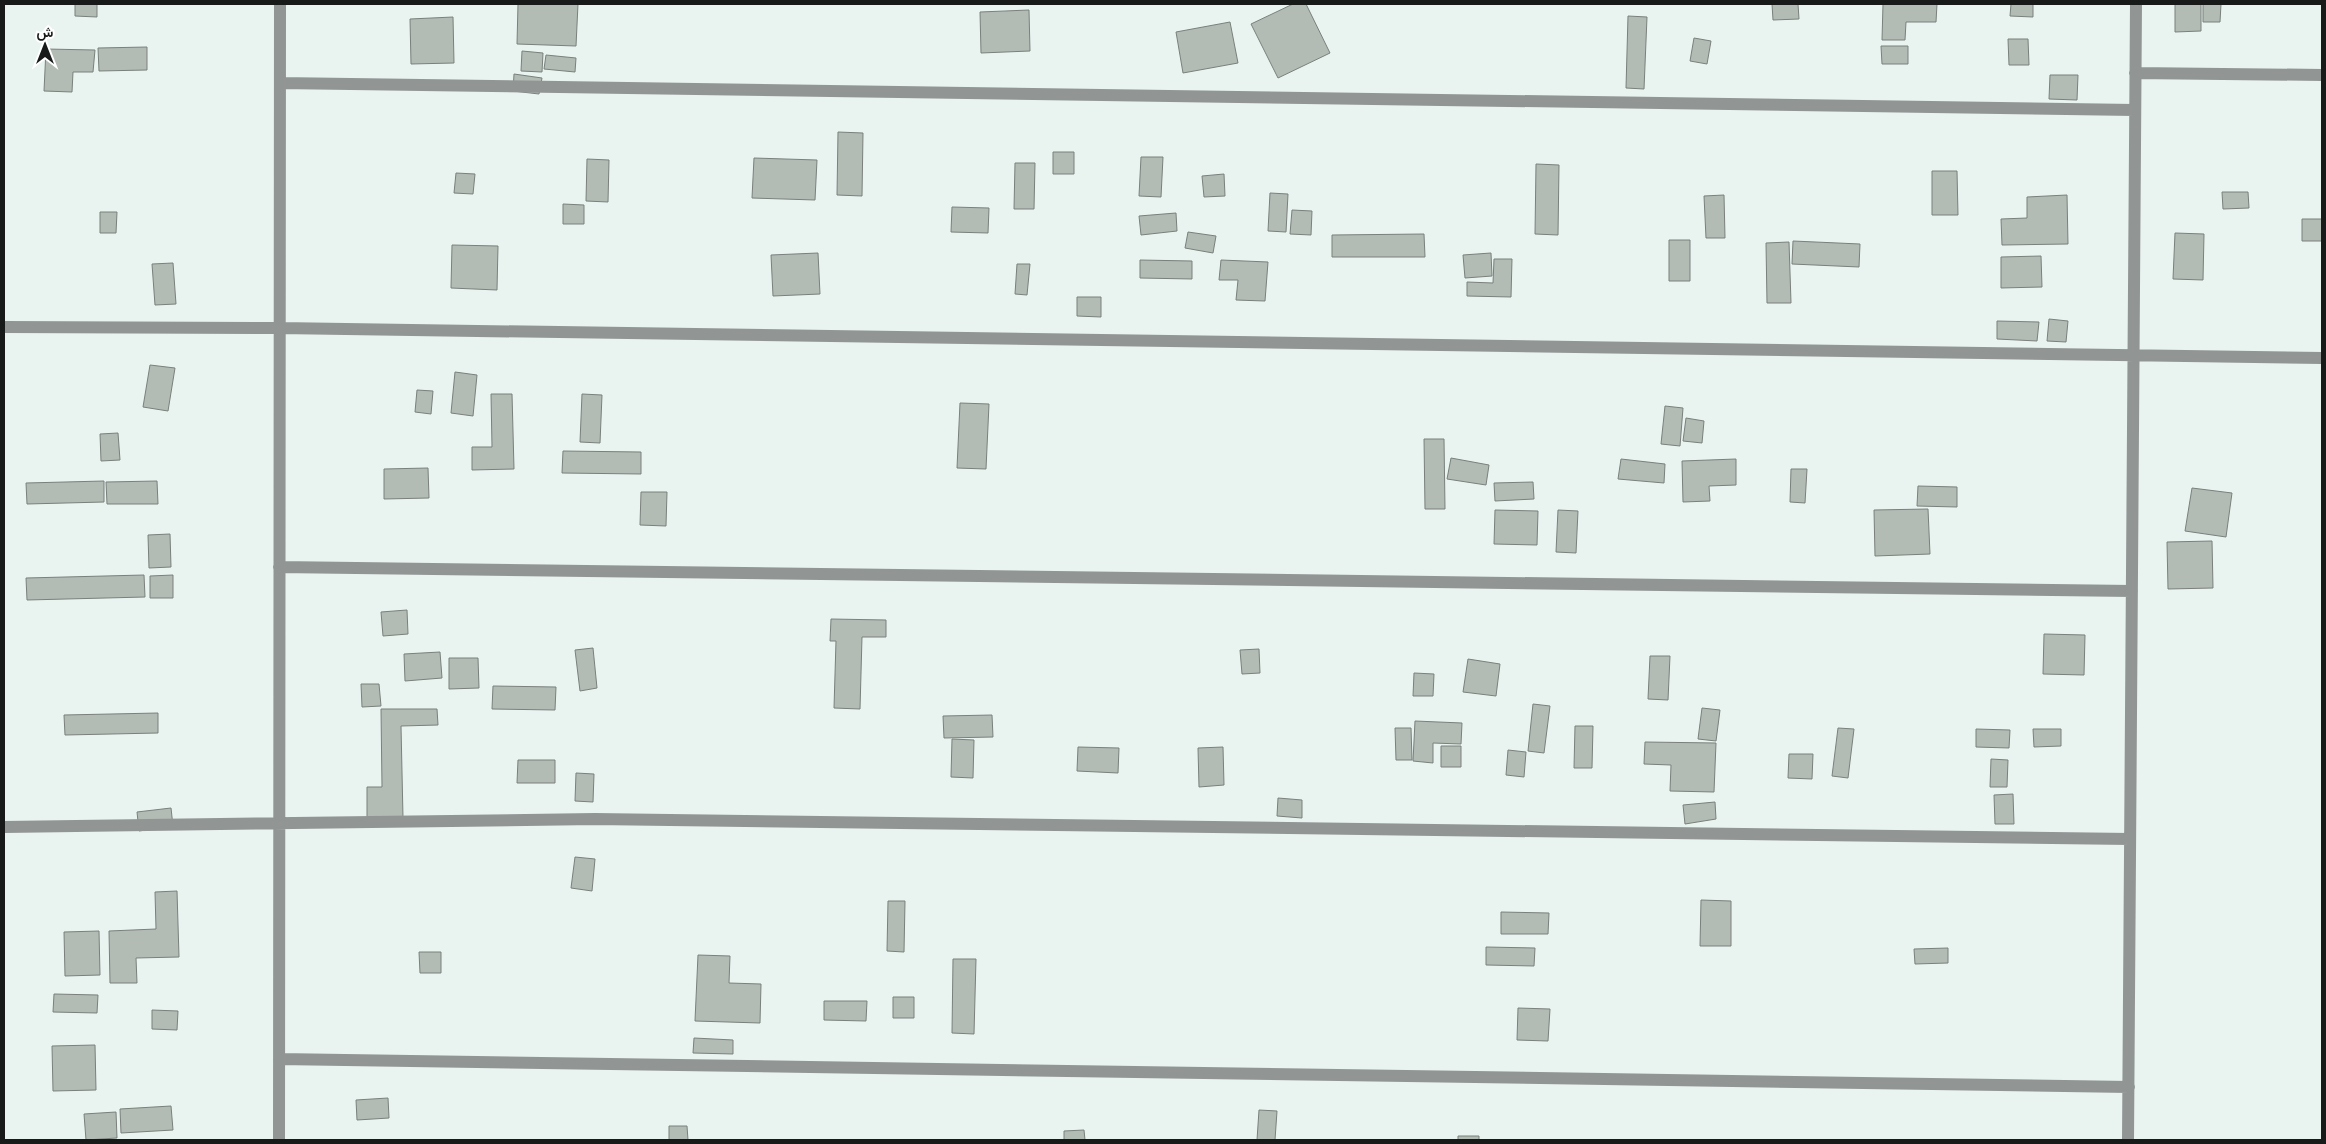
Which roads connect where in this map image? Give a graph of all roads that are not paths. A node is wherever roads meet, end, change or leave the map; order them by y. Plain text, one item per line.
1 (280, 4) edge
2 (2136, 4) edge
3 (2135, 73) junction
4 (2322, 75) edge
5 (280, 83) junction
6 (2134, 110) junction
7 (4, 327) edge
8 (280, 328) junction
9 (2133, 357) junction
10 (2322, 358) edge
11 (279, 567) junction
12 (2132, 591) junction
13 (279, 824) junction
14 (4, 828) edge
15 (2130, 839) junction
16 (279, 1059) junction
17 (2129, 1087) junction
18 (279, 1140) edge
19 (2128, 1140) edge

1 - 5 street
2 - 3 street
3 - 4 street
3 - 6 street
5 - 6 street
5 - 8 street
6 - 9 street
7 - 8 street
8 - 9 street
8 - 11 street
9 - 10 street
9 - 12 street
11 - 12 street
11 - 13 street
12 - 15 street
13 - 14 street
13 - 15 street
13 - 16 street
15 - 17 street
16 - 17 street
16 - 18 street
17 - 19 street

